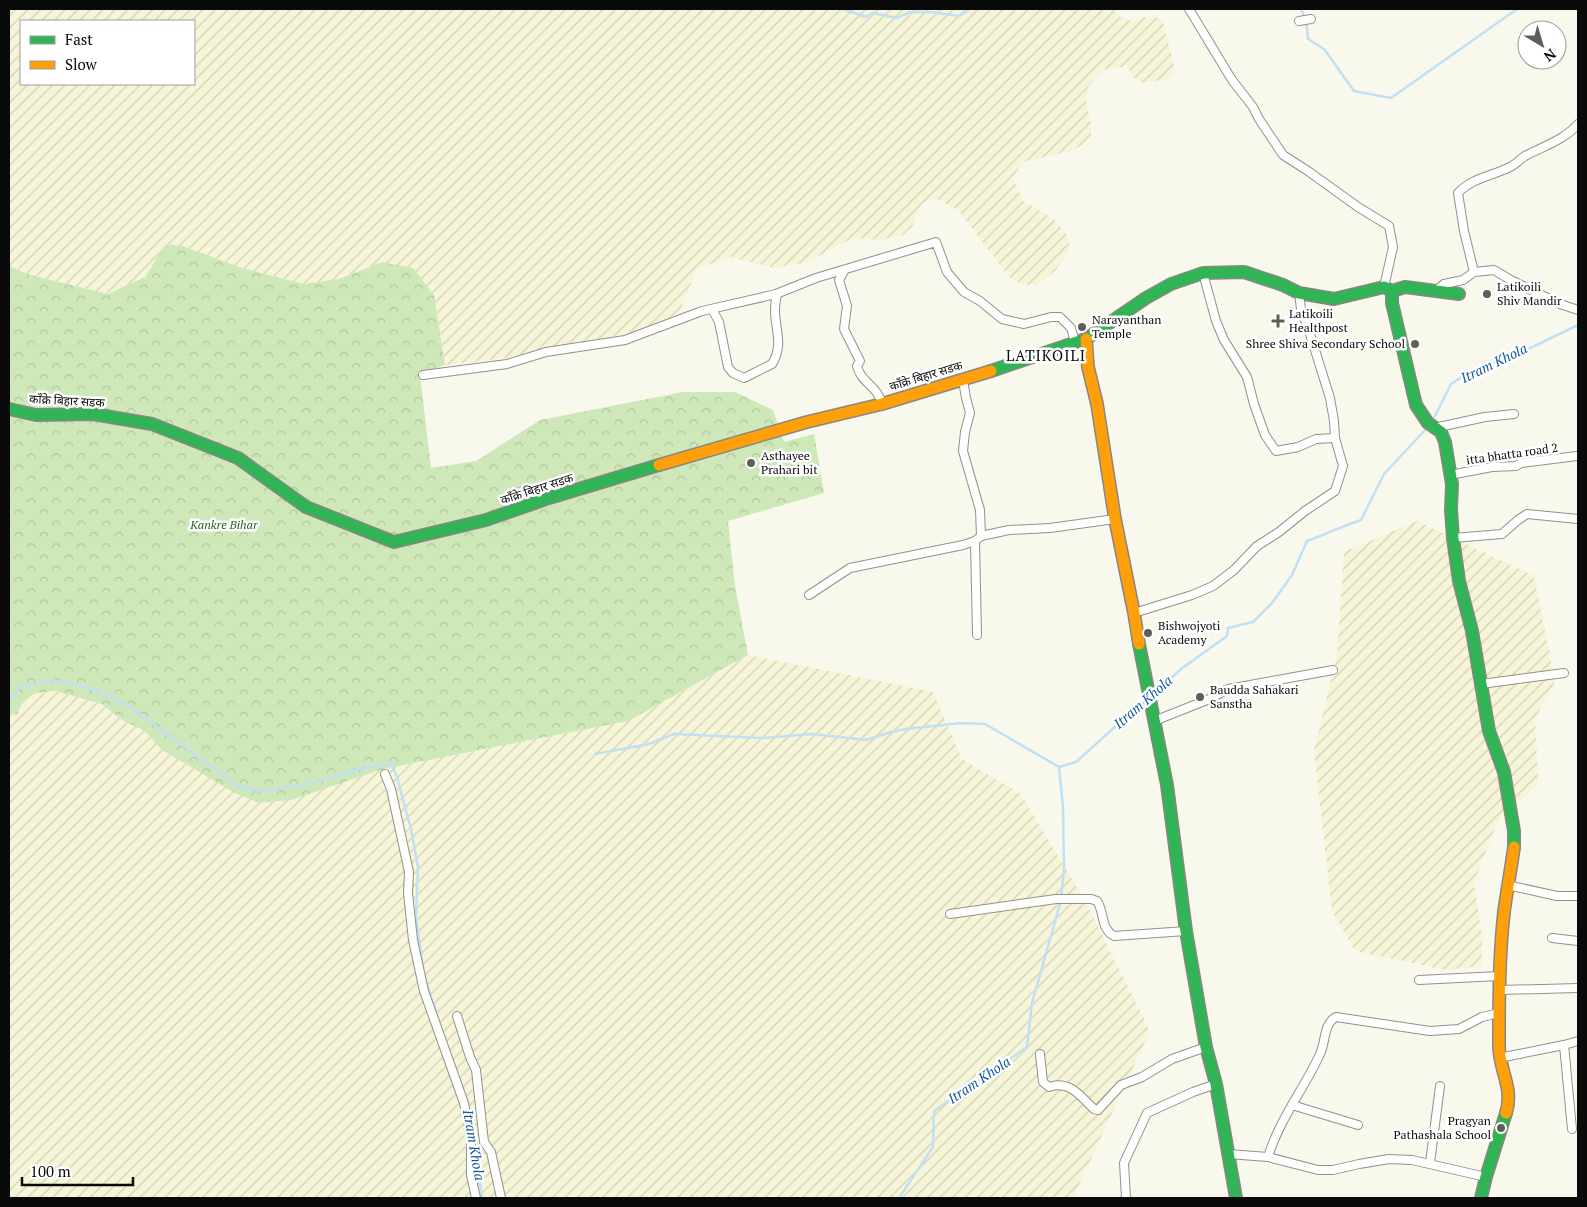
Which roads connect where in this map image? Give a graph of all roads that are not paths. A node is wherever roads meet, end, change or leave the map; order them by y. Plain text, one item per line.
1 (1189, 9) edge
2 (1311, 19) dead end
3 (1299, 21) dead end
4 (1578, 124) edge
5 (844, 270) junction
6 (1474, 272) junction
7 (1203, 273) junction
8 (1388, 289) junction
9 (1434, 292) junction
10 (1299, 293) junction
11 (777, 294) junction
12 (1459, 294) dead end
13 (712, 308) junction
14 (1578, 310) edge
15 (1080, 340) junction
16 (423, 375) dead end
17 (963, 380) junction
18 (882, 404) junction
19 (9, 410) edge
20 (1514, 414) dead end
21 (1431, 425) junction
22 (1335, 438) junction
23 (1577, 456) edge
24 (1450, 475) junction
25 (1115, 519) junction
26 (1578, 519) edge
27 (1453, 538) junction
28 (978, 539) junction
29 (809, 595) dead end
30 (1134, 614) junction
31 (977, 635) dead end
32 (1333, 670) dead end
33 (1564, 673) dead end
34 (1481, 684) junction
35 (1154, 721) junction
36 (385, 774) dead end
37 (1508, 885) junction
38 (1578, 896) edge
39 (950, 914) dead end
40 (1186, 931) junction
41 (1552, 938) dead end
42 (1578, 941) edge
43 (1499, 976) junction
44 (1419, 980) dead end
45 (1578, 988) edge
46 (1500, 990) junction
47 (1499, 1013) junction
48 (457, 1016) dead end
49 (1578, 1041) edge
50 (1564, 1045) junction
51 (1206, 1047) junction
52 (1040, 1054) dead end
53 (1499, 1058) junction
54 (1216, 1084) junction
55 (1440, 1086) dead end
56 (1292, 1105) junction
57 (1358, 1125) dead end
58 (1572, 1129) dead end
59 (1228, 1154) junction
60 (1268, 1157) junction
61 (1430, 1163) junction
62 (1486, 1177) junction
63 (476, 1198) edge
64 (501, 1198) edge
65 (1126, 1198) edge
66 (1236, 1198) edge
67 (1481, 1198) edge

1 - 8 street
2 - 3 street
4 - 6 street
5 - 11 street
5 - 15 street
5 - 18 street
6 - 9 street
6 - 14 street
7 - 10 street, काँक्रे बिहार सडक
7 - 15 street, काँक्रे बिहार सडक
7 - 22 street
8 - 9 street, काँक्रे बिहार सडक
8 - 10 street, काँक्रे बिहार सडक
8 - 21 street
9 - 12 street, काँक्रे बिहार सडक
10 - 22 street
11 - 13 street
11 - 13 street
13 - 16 street
15 - 17 street, काँक्रे बिहार सडक
15 - 25 street
17 - 18 street, काँक्रे बिहार सडक
17 - 28 street
18 - 19 street, काँक्रे बिहार सडक
20 - 21 street
21 - 24 street
22 - 30 street
23 - 24 street, itta bhatta road 2
24 - 27 street
25 - 28 street
25 - 30 street
26 - 27 street
27 - 34 street
28 - 29 street
28 - 31 street
30 - 35 street
32 - 35 street
33 - 34 street
34 - 37 street
35 - 40 street
36 - 63 street
37 - 38 street
37 - 43 street
39 - 40 street
40 - 51 street
41 - 42 street
43 - 44 street
43 - 46 street
45 - 46 street
46 - 47 street
47 - 53 street
47 - 56 street
48 - 64 street
49 - 50 street
50 - 53 street
50 - 58 street
51 - 52 street
51 - 54 street
53 - 62 street
54 - 59 street
54 - 65 street
55 - 61 street
56 - 57 street
56 - 60 street
59 - 60 street
59 - 66 street
60 - 61 street
61 - 62 street
62 - 67 street

